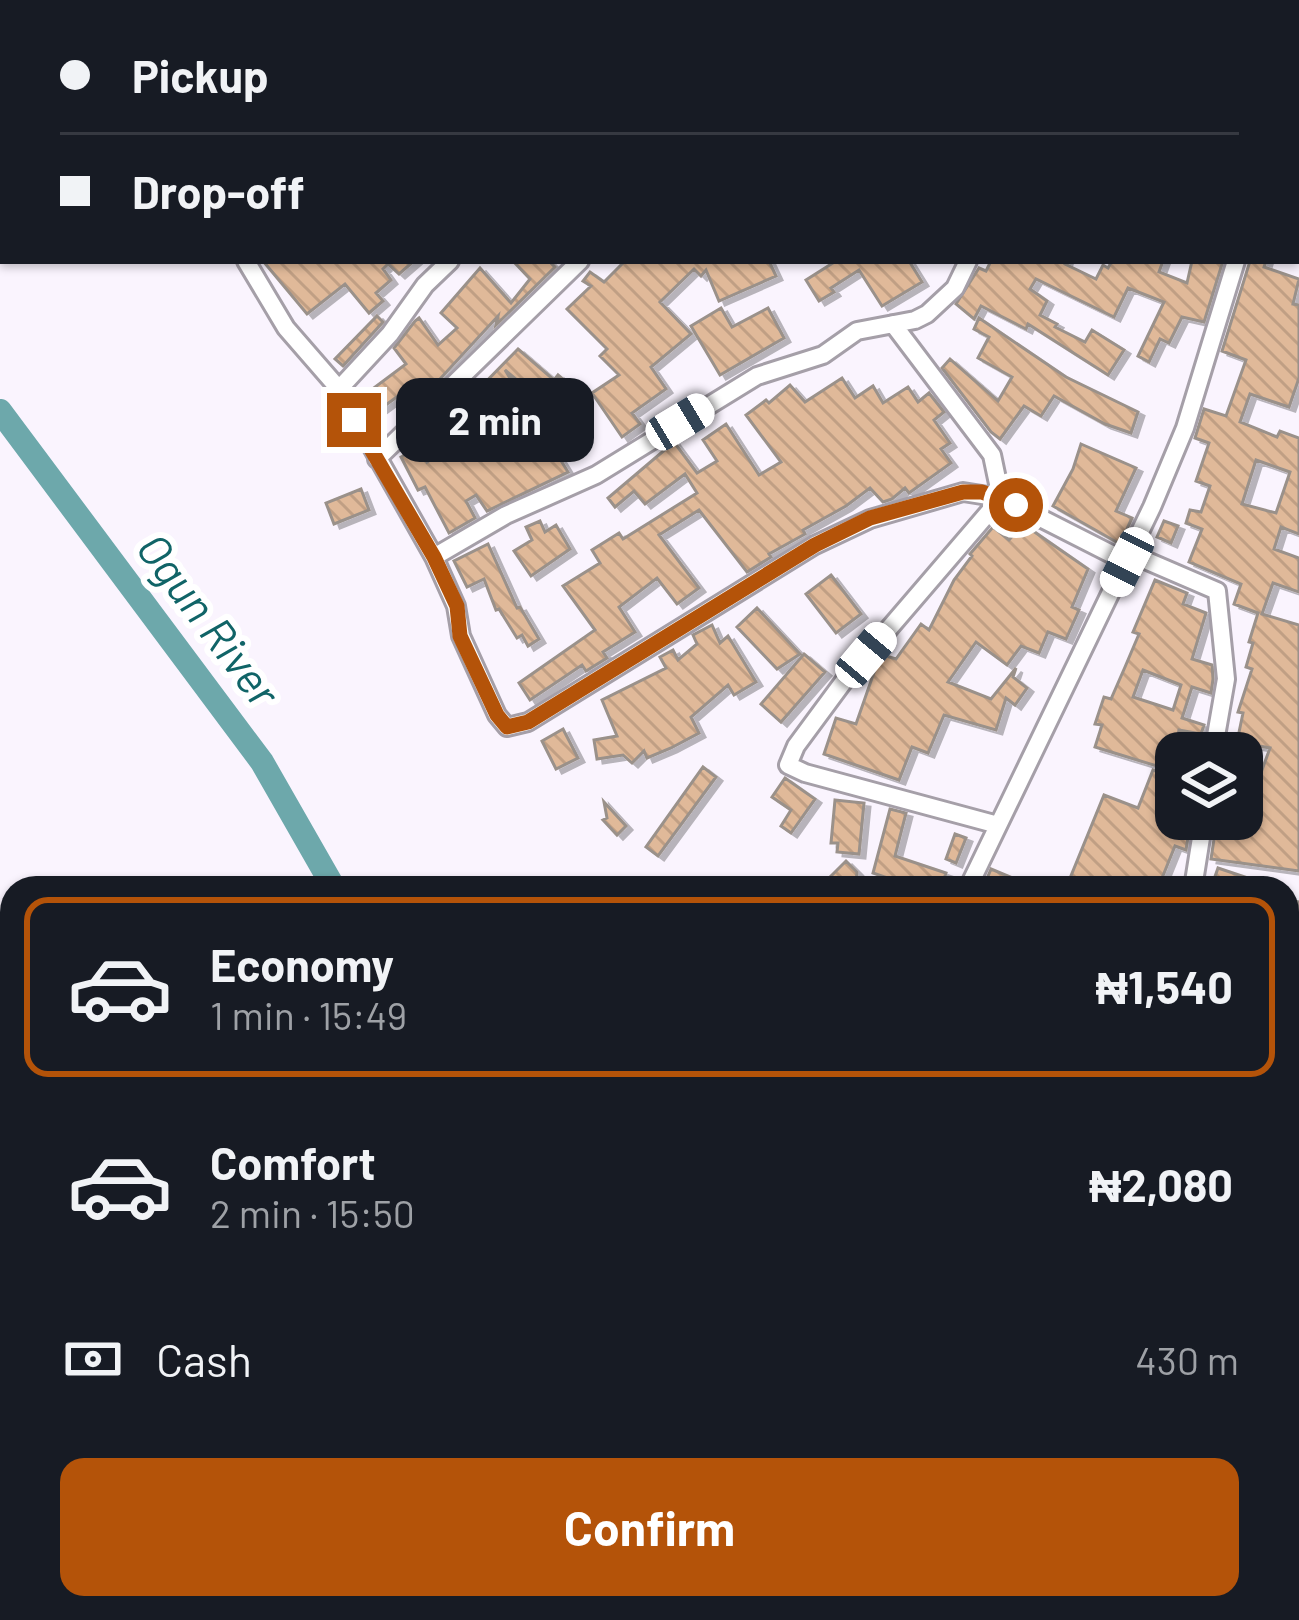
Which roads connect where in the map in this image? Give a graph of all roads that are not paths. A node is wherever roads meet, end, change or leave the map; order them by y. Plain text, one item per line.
1 (248, 264) edge
2 (447, 264) edge
3 (577, 264) edge
4 (966, 264) edge
5 (1235, 264) edge
6 (892, 324) junction
7 (339, 389) junction
8 (377, 458) junction
9 (1001, 498) junction
10 (434, 557) junction
11 (1129, 558) junction
12 (1217, 732) edge
13 (998, 825) junction
14 (1201, 840) edge
15 (974, 876) edge
16 (1195, 876) edge

1 - 7 street
2 - 7 street
3 - 8 street
4 - 6 street
5 - 11 street
6 - 9 street
6 - 10 street
7 - 8 street
8 - 10 street
9 - 10 street
9 - 11 street
9 - 13 street
11 - 12 street
11 - 13 street
13 - 15 street
14 - 16 street

